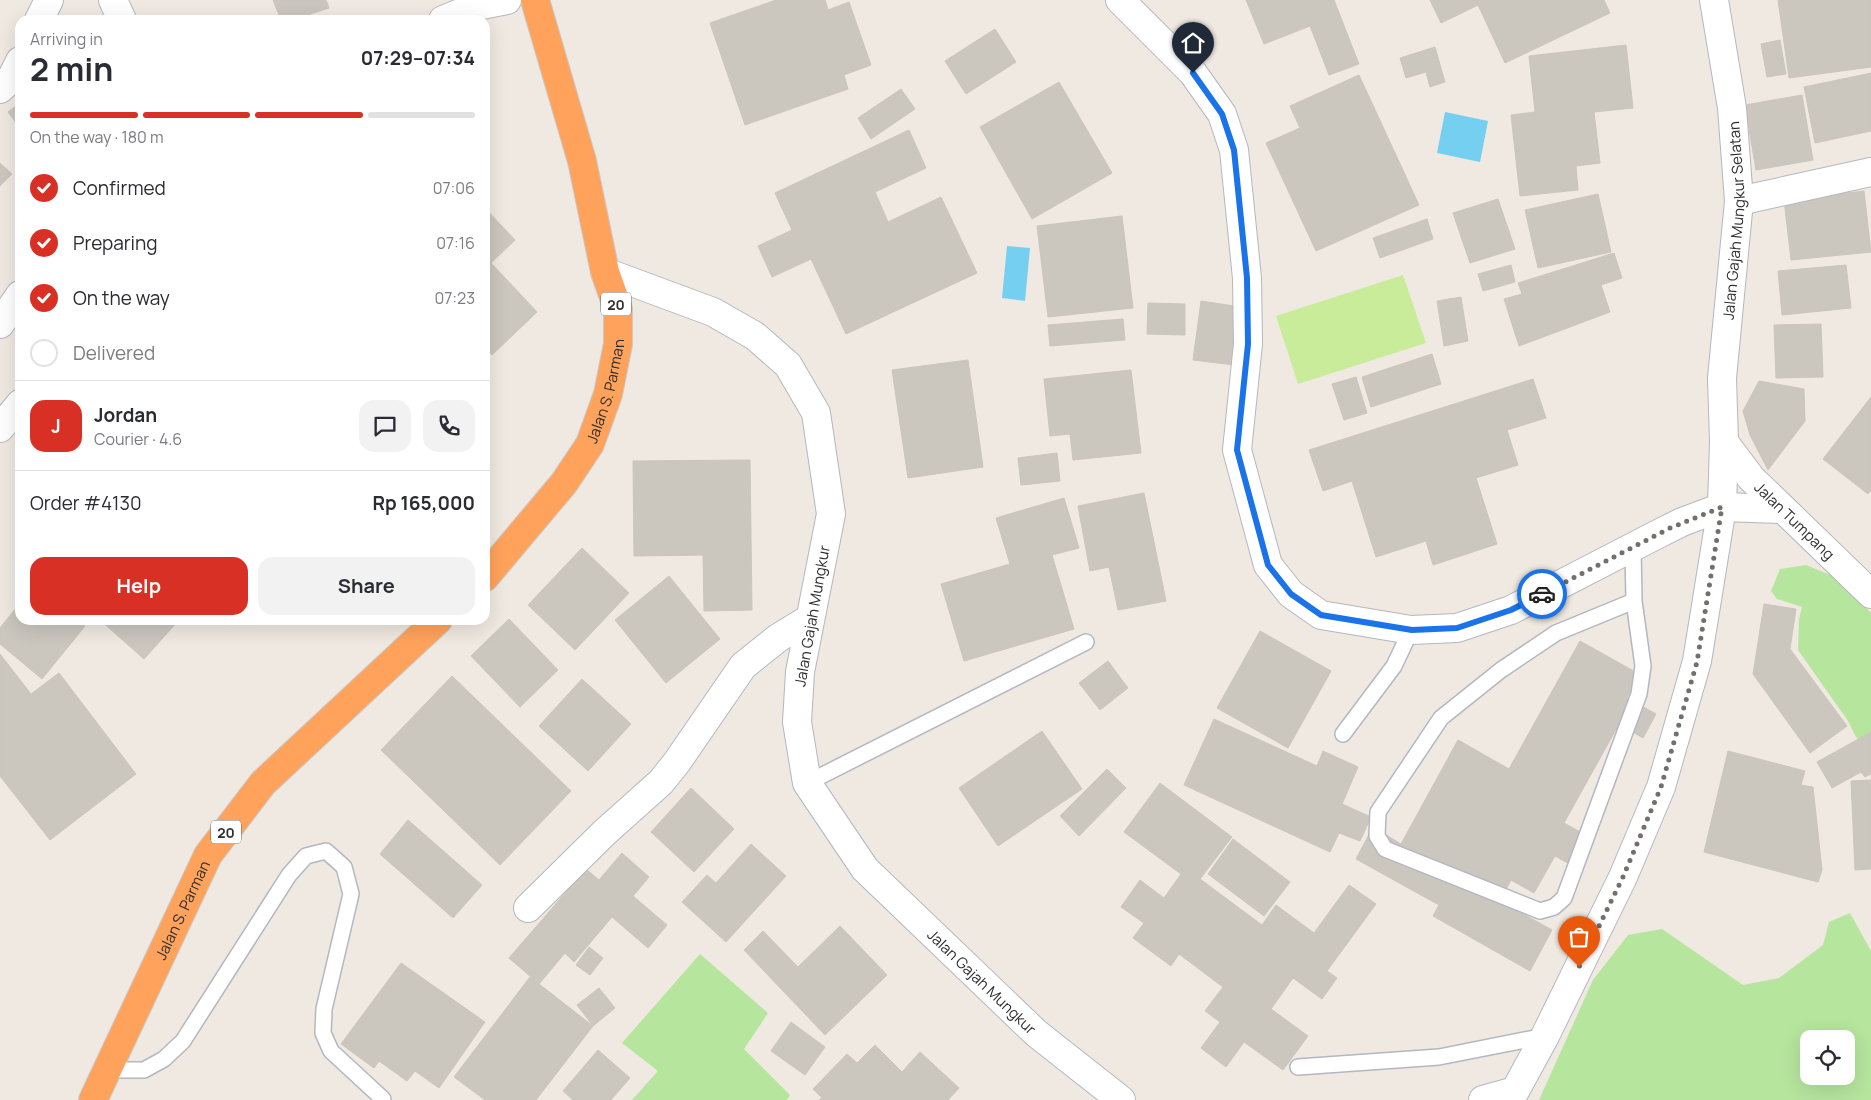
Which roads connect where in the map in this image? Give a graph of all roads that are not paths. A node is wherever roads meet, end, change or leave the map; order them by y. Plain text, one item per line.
1 (49, 0) edge
2 (113, 0) edge
3 (507, 0) edge
4 (535, 0) edge
5 (1120, 0) edge
6 (1714, 0) edge
7 (42, 15) edge
8 (120, 15) edge
9 (455, 15) edge
10 (15, 72) edge
11 (0, 89) edge
12 (1871, 172) edge
13 (1739, 201) junction
14 (605, 272) junction
15 (15, 303) edge
16 (0, 324) edge
17 (15, 410) edge
18 (0, 428) edge
19 (1724, 442) junction
20 (1722, 507) junction
21 (1783, 509) junction
22 (1634, 548) junction
23 (490, 571) edge
24 (1871, 594) edge
25 (1634, 601) junction
26 (809, 619) junction
27 (433, 625) edge
28 (1412, 630) junction
29 (1086, 642) dead end
30 (1343, 734) dead end
31 (807, 783) junction
32 (528, 908) dead end
33 (1545, 1036) junction
34 (1298, 1067) dead end
35 (107, 1070) junction
36 (1514, 1096) edge
37 (383, 1099) dead end
38 (93, 1100) edge
39 (1121, 1100) edge
40 (1483, 1100) edge

1 - 7 main road
2 - 8 main road
3 - 9 main road
4 - 14 highway, Jalan S. Parman / 20
5 - 28 main road
6 - 13 main road, Jalan Gajah Mungkur Selatan
10 - 11 main road
12 - 13 main road
13 - 19 main road, Jalan Gajah Mungkur Selatan
14 - 23 highway, Jalan S. Parman / 20
14 - 26 main road, Jalan Gajah Mungkur
15 - 16 main road
17 - 18 main road
19 - 20 main road, Jalan Gajah Mungkur Selatan
19 - 21 main road, Jalan Tumpang
20 - 21 main road
20 - 22 main road
20 - 33 main road
21 - 24 main road, Jalan Tumpang
22 - 25 lane
22 - 28 main road
25 - 25 lane
26 - 31 main road, Jalan Gajah Mungkur
26 - 32 main road
27 - 35 highway, Jalan S. Parman / 20
28 - 30 lane
29 - 31 lane
31 - 39 main road, Jalan Gajah Mungkur
33 - 34 lane
33 - 36 main road
35 - 37 lane
35 - 38 highway, Jalan S. Parman / 20
36 - 40 main road

